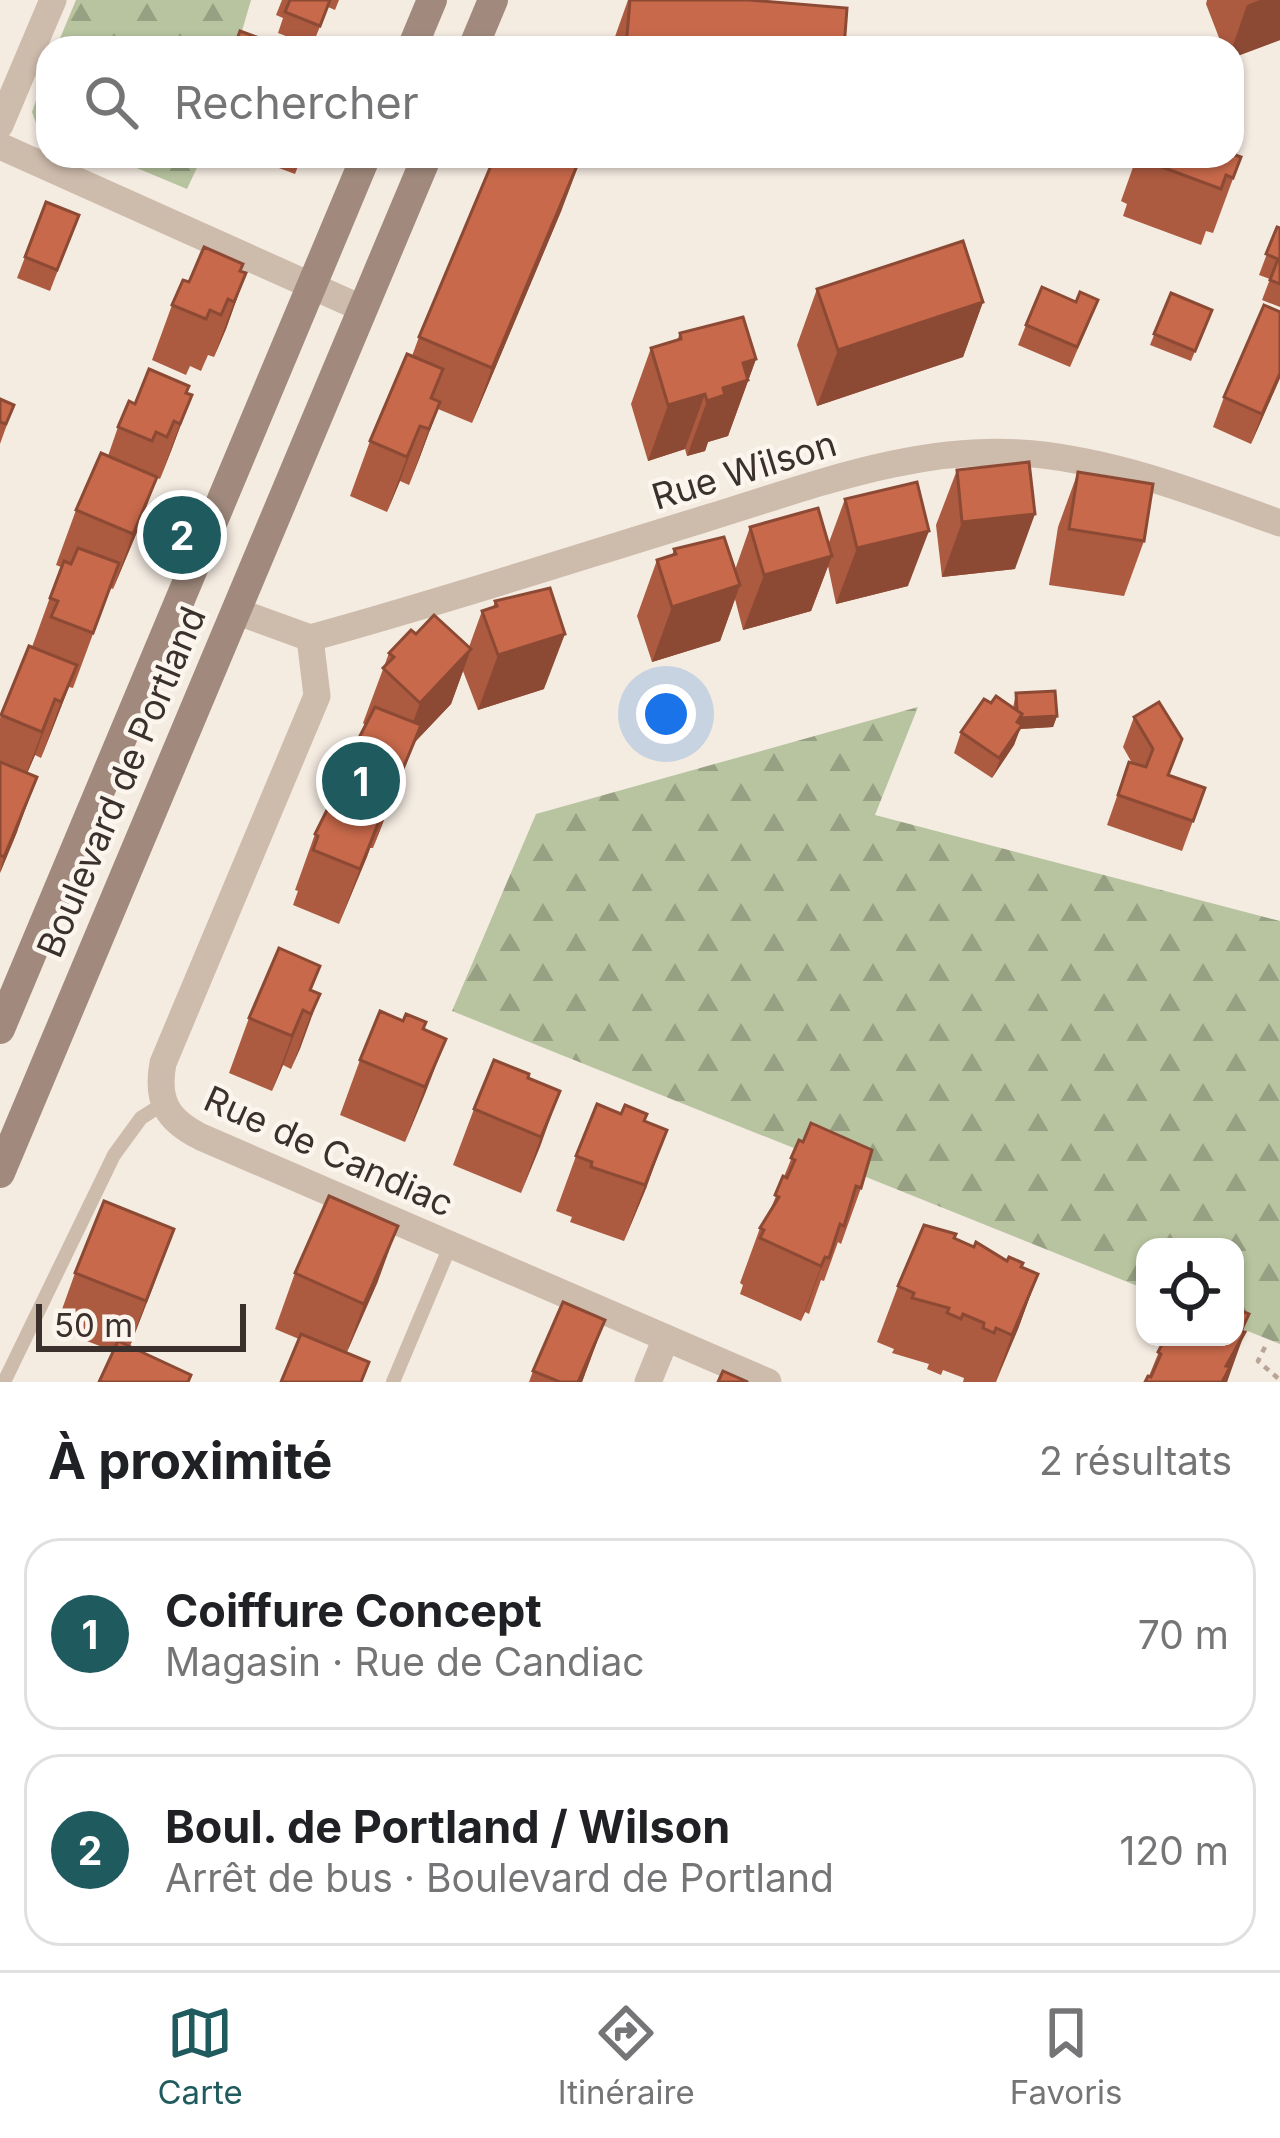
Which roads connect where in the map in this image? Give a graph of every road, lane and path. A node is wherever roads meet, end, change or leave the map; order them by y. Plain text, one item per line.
1 (53, 0) edge
2 (432, 0) edge
3 (493, 0) edge
4 (38, 36) edge
5 (417, 36) edge
6 (477, 36) edge
7 (36, 40) edge
8 (0, 125) edge
9 (0, 146) edge
10 (36, 162) edge
11 (49, 168) edge
12 (361, 168) edge
13 (422, 168) edge
14 (311, 287) junction
15 (362, 308) junction
16 (1280, 523) edge
17 (236, 610) junction
18 (310, 638) junction
19 (0, 1029) edge
20 (163, 1103) junction
21 (0, 1173) edge
22 (451, 1244) junction
23 (666, 1338) junction
24 (1265, 1347) dead end
25 (1280, 1380) edge
26 (4, 1382) edge
27 (393, 1382) edge
28 (648, 1382) edge
29 (768, 1382) edge

1 - 4 street
2 - 5 main road
3 - 6 main road
7 - 8 street
9 - 10 street
11 - 14 street
12 - 14 main road, Boulevard de Portland
13 - 15 main road, Boulevard de Portland
14 - 15 street
14 - 19 main road, Boulevard de Portland
15 - 17 main road, Boulevard de Portland
16 - 18 street, Rue Wilson
17 - 18 street
17 - 21 main road, Boulevard de Portland
18 - 20 street, Rue de Candiac
20 - 22 street, Rue de Candiac
20 - 26 lane
22 - 23 street, Rue de Candiac
22 - 27 lane
23 - 28 street
23 - 29 street, Rue de Candiac
24 - 25 path

